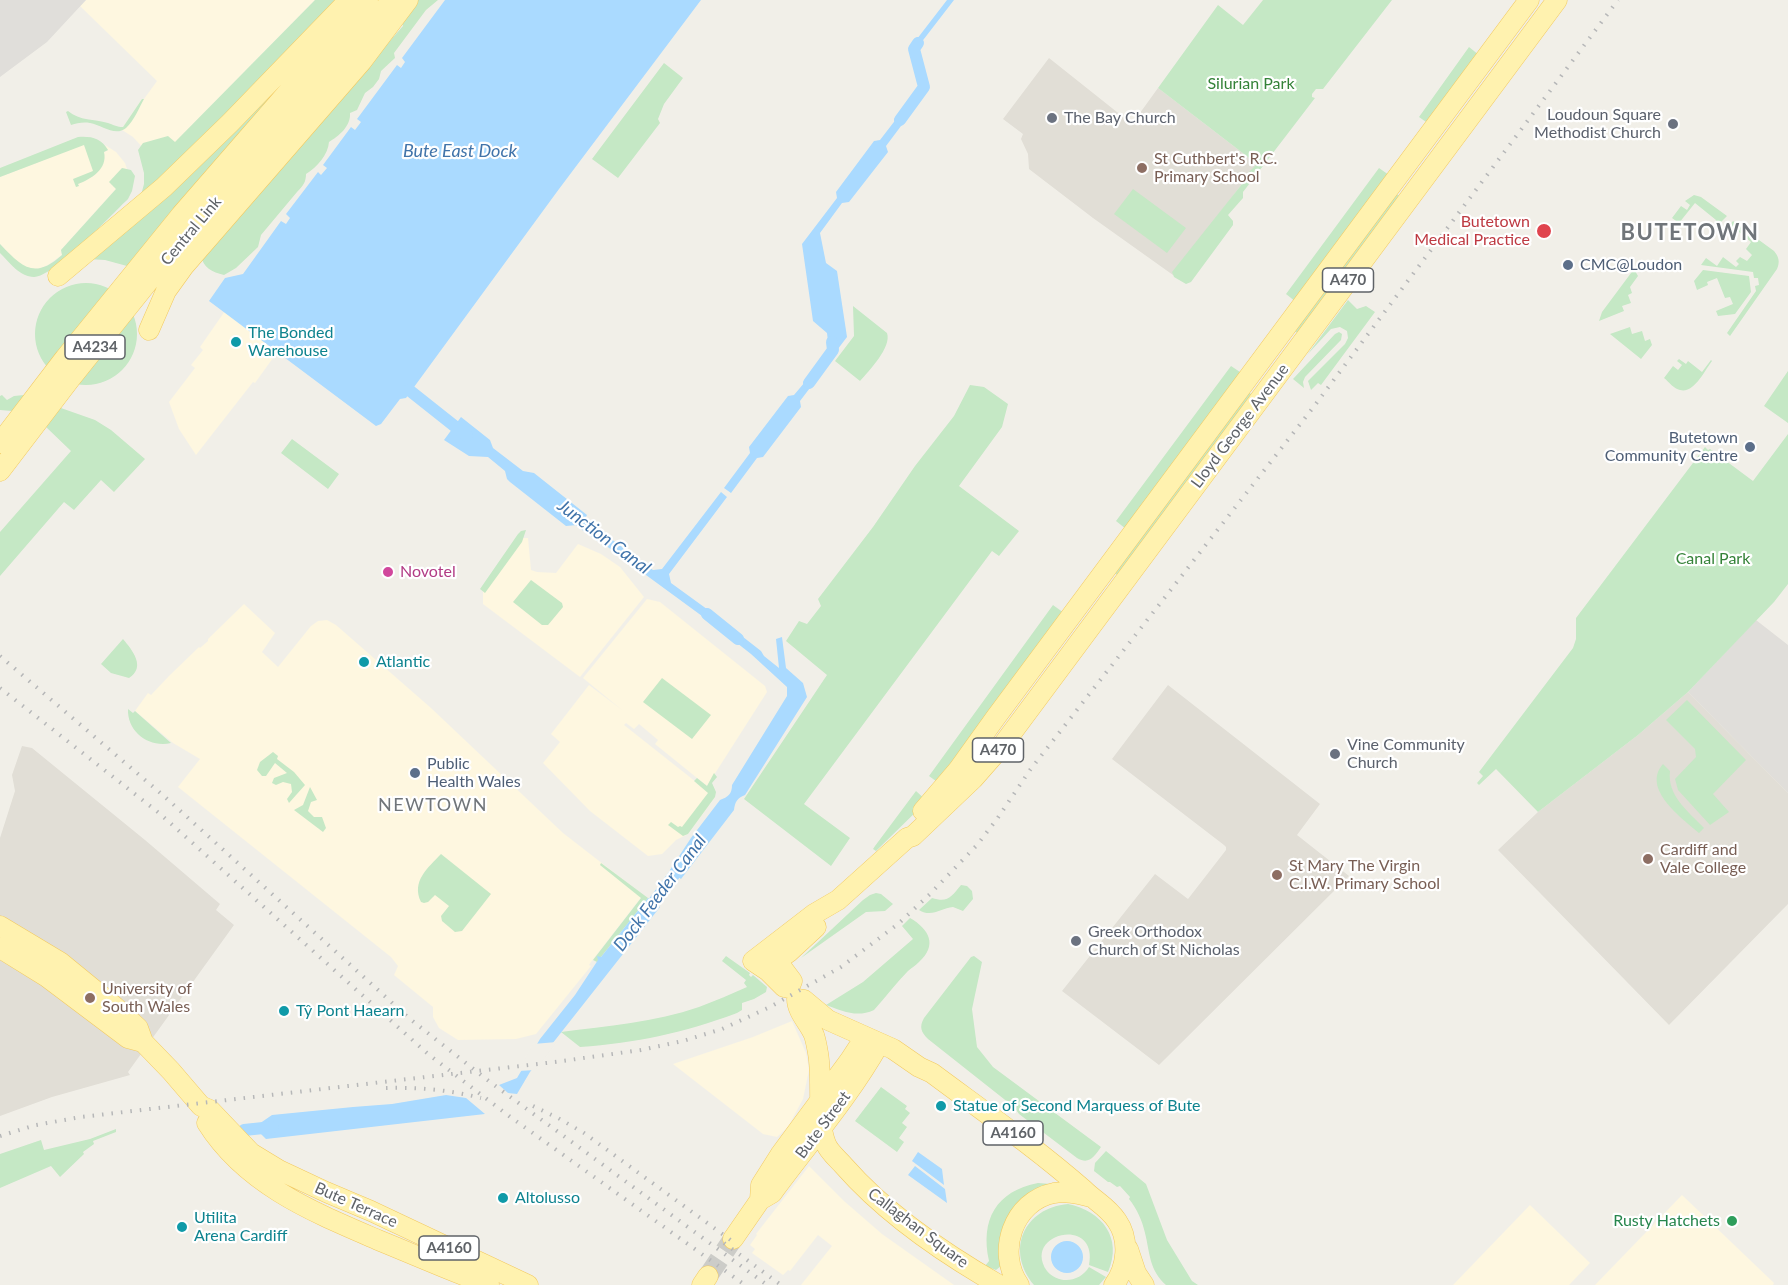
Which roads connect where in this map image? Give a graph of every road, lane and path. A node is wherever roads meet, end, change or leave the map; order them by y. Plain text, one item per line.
1 (349, 0) edge
2 (368, 0) edge
3 (392, 0) edge
4 (408, 0) edge
5 (1529, 0) edge
6 (1557, 0) edge
7 (188, 221) junction
8 (58, 276) dead end
9 (149, 330) dead end
10 (0, 443) edge
11 (0, 471) edge
12 (907, 838) junction
13 (0, 926) edge
14 (0, 948) edge
15 (765, 964) dead end
16 (872, 1040) junction
17 (143, 1042) junction
18 (821, 1099) junction
19 (822, 1125) junction
20 (244, 1156) junction
21 (1091, 1197) junction
22 (760, 1200) junction
23 (733, 1239) tunnel mouth
24 (1125, 1240) junction
25 (489, 1285) edge
26 (528, 1285) edge
27 (999, 1285) edge
28 (1019, 1285) edge
29 (1114, 1285) edge
30 (1144, 1285) edge

1 - 8 main road
2 - 7 main road, Central Link / A4234
3 - 7 main road, Central Link / A4234
4 - 9 main road
5 - 12 main road, Lloyd George Avenue / A470
6 - 12 main road, Lloyd George Avenue / A470
7 - 10 main road, Central Link / A4234
7 - 11 main road, Central Link / A4234
12 - 15 main road, Lloyd George Avenue / A470
13 - 17 main road, A4160
14 - 17 main road, A4160
16 - 18 main road, Bute Street
16 - 18 main road, Callaghan Square
16 - 19 main road, Bute Street
16 - 21 main road, A4160
17 - 20 main road, A4160
18 - 19 main road, Callaghan Square
18 - 22 main road, Bute Street
19 - 22 main road, Bute Street
19 - 27 main road, Callaghan Square
20 - 25 main road, Bute Terrace / A4160
20 - 26 main road, Bute Terrace / A4160
21 - 24 main road
21 - 28 main road
22 - 23 main road, Bute Street
24 - 29 main road
24 - 30 main road

